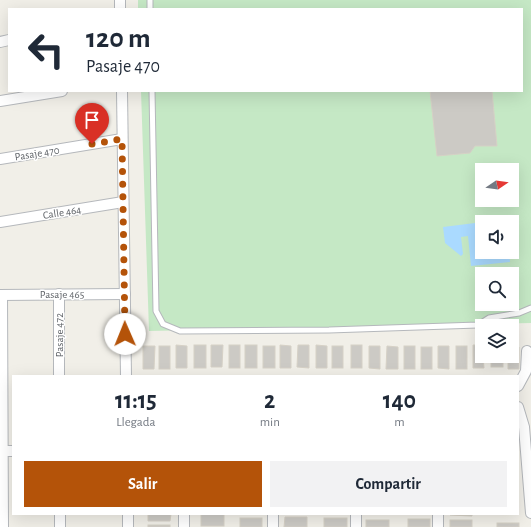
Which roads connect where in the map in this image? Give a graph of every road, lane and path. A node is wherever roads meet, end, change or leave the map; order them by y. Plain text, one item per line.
1 (56, 92) edge
2 (122, 92) edge
3 (152, 92) edge
4 (0, 101) edge
5 (122, 139) junction
6 (0, 159) edge
7 (123, 202) junction
8 (0, 222) edge
9 (59, 294) junction
10 (125, 294) junction
11 (1, 295) edge
12 (531, 308) edge
13 (527, 351) dead end
14 (59, 375) edge
15 (126, 375) edge
16 (519, 384) edge
17 (519, 410) edge
18 (5, 451) edge
19 (531, 513) edge
20 (60, 515) edge
21 (128, 515) edge
22 (184, 515) edge
23 (273, 515) edge
24 (356, 515) edge
25 (438, 515) edge
26 (3, 527) edge
27 (60, 527) edge
28 (128, 527) edge
29 (184, 527) edge
30 (273, 527) edge
31 (356, 527) edge
32 (438, 527) edge

1 - 4 street
2 - 5 street
3 - 12 lane
5 - 6 street, Pasaje 470
5 - 7 street
7 - 8 street, Calle 464
7 - 10 street
9 - 10 street, Pasaje 465
9 - 11 street, Pasaje 465
9 - 14 street, Pasaje 472
10 - 15 street
11 - 18 street
13 - 16 street
17 - 19 street
18 - 26 street
20 - 27 street
21 - 28 street
22 - 29 street
23 - 30 street
24 - 31 street
25 - 32 street

